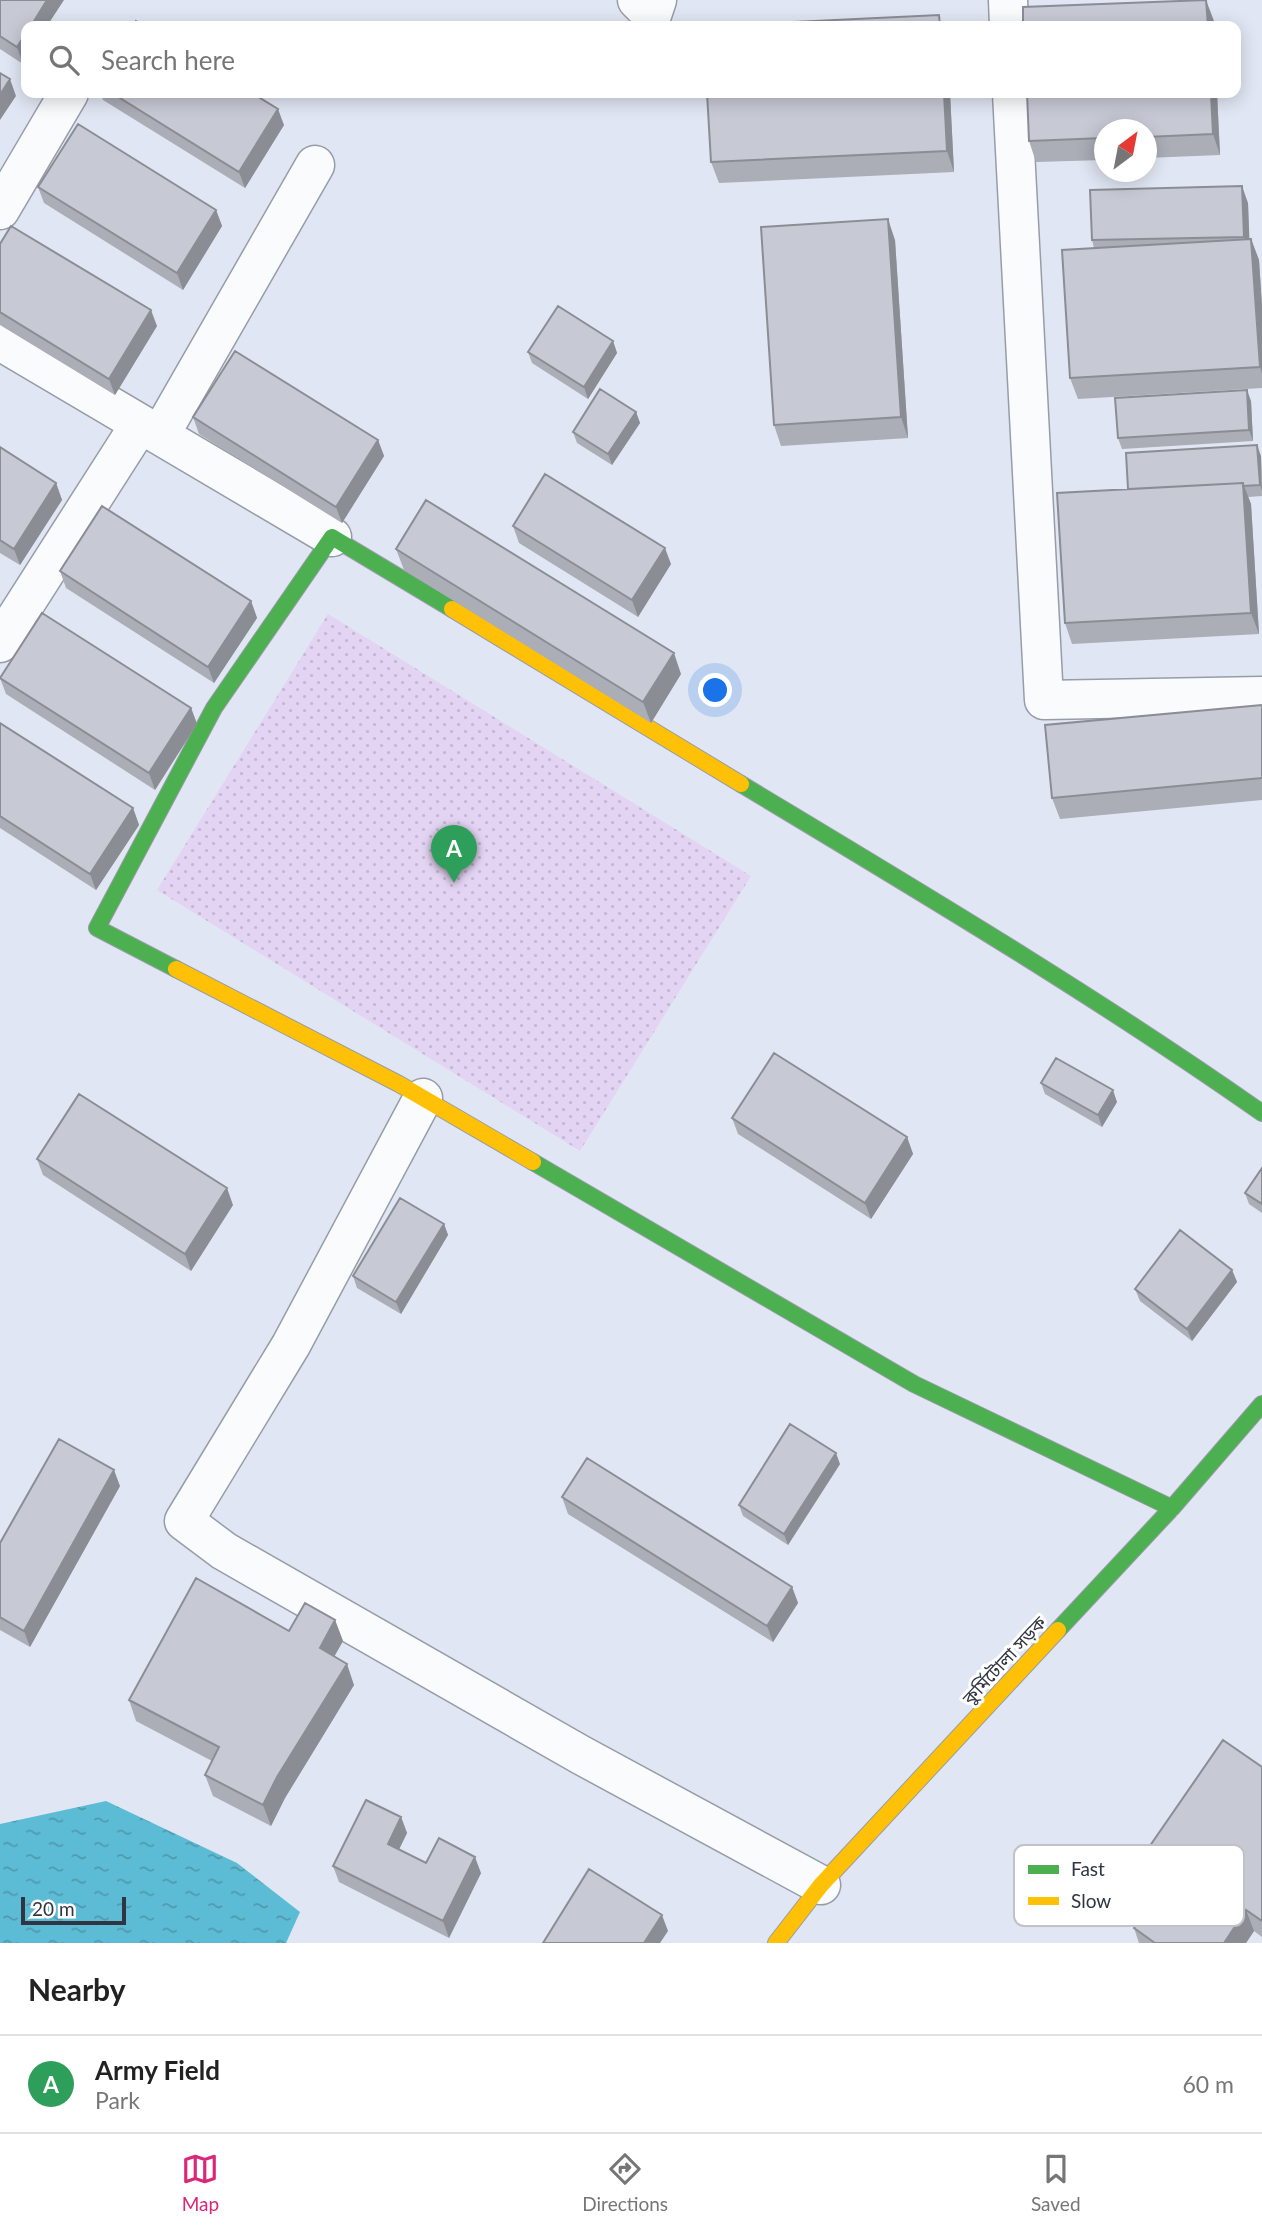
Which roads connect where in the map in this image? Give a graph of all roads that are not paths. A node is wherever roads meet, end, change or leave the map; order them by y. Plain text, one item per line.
1 (637, 0) edge
2 (657, 0) edge
3 (1008, 0) edge
4 (1009, 21) edge
5 (66, 98) edge
6 (1013, 98) edge
7 (315, 165) dead end
8 (0, 209) edge
9 (0, 341) edge
10 (150, 430) junction
11 (332, 537) junction
12 (0, 643) edge
13 (1262, 696) edge
14 (423, 1098) junction
15 (1262, 1113) edge
16 (1262, 1404) edge
17 (1172, 1508) junction
18 (821, 1885) junction
19 (776, 1943) edge

1 - 2 street
3 - 4 street
5 - 8 street
6 - 13 street
7 - 10 street
9 - 10 street
10 - 11 street
10 - 12 street
11 - 14 street
11 - 15 street
14 - 17 street
14 - 18 street
16 - 17 street, কুর্মিটোলা সড়ক
17 - 18 street, কুর্মিটোলা সড়ক
18 - 19 street, কুর্মিটোলা সড়ক

